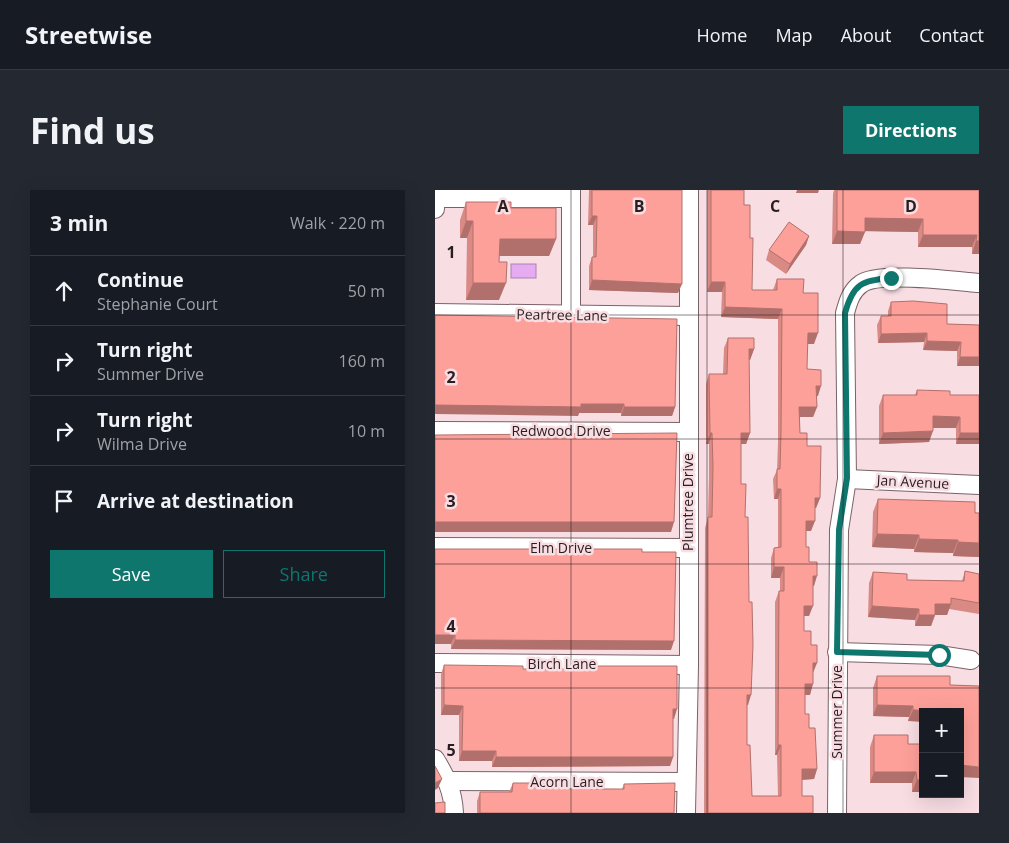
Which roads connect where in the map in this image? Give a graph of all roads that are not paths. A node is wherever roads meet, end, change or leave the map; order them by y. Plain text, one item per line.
1 (689, 190) edge
2 (571, 194) edge
3 (435, 198) edge
4 (435, 209) edge
5 (979, 283) edge
6 (435, 313) edge
7 (571, 315) junction
8 (688, 316) junction
9 (435, 431) edge
10 (688, 432) junction
11 (847, 478) junction
12 (979, 486) edge
13 (435, 547) edge
14 (687, 548) junction
15 (837, 652) junction
16 (971, 660) dead end
17 (435, 663) edge
18 (689, 665) junction
19 (435, 759) edge
20 (449, 781) junction
21 (686, 782) junction
22 (455, 813) edge
23 (686, 813) edge
24 (837, 813) edge

1 - 8 street, Plumtree Drive
2 - 3 street
2 - 7 street
3 - 4 street
5 - 11 street, Summer Drive
6 - 7 street, Peartree Lane
7 - 8 street, Peartree Lane
8 - 10 street, Plumtree Drive
9 - 10 street, Redwood Drive
10 - 14 street, Plumtree Drive
11 - 12 street, Jan Avenue
11 - 15 street, Summer Drive
13 - 14 street, Elm Drive
14 - 18 street, Plumtree Drive
15 - 16 street
15 - 24 street, Summer Drive
17 - 18 street, Birch Lane
18 - 21 street, Plumtree Drive
19 - 20 street
20 - 21 street, Acorn Lane
20 - 22 street
21 - 23 street, Plumtree Drive

